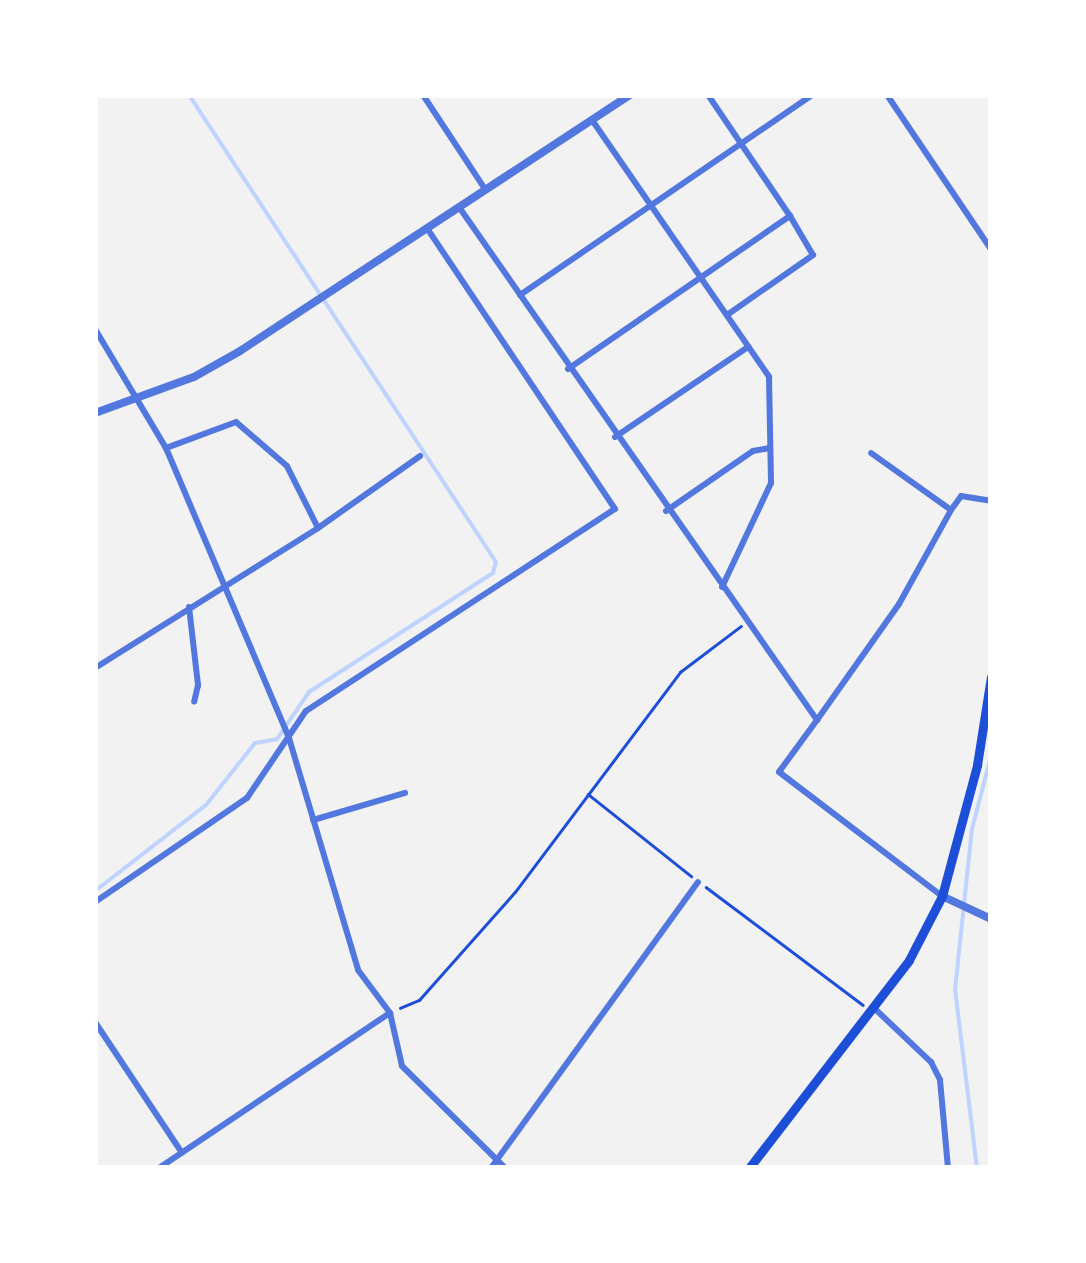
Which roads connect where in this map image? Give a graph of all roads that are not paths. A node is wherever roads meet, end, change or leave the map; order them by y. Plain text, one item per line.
1 (422, 95) edge
2 (630, 95) edge
3 (708, 95) edge
4 (812, 95) edge
5 (887, 95) edge
6 (592, 120) junction
7 (741, 146) junction
8 (484, 190) junction
9 (652, 206) junction
10 (459, 207) junction
11 (790, 216) junction
12 (426, 228) junction
13 (991, 249) edge
14 (700, 275) junction
15 (520, 295) junction
16 (726, 315) junction
17 (95, 328) edge
18 (748, 347) junction
19 (568, 369) junction
20 (138, 400) junction
21 (95, 413) edge
22 (615, 437) junction
23 (166, 448) junction
24 (770, 448) junction
25 (871, 453) dead end
26 (420, 456) dead end
27 (991, 500) edge
28 (952, 510) junction
29 (666, 511) junction
30 (318, 528) junction
31 (220, 585) junction
32 (722, 588) junction
33 (189, 606) junction
34 (95, 668) edge
35 (991, 677) edge
36 (194, 702) dead end
37 (817, 720) junction
38 (288, 738) junction
39 (976, 765) junction
40 (991, 767) edge
41 (406, 793) dead end
42 (313, 820) junction
43 (698, 882) road end
44 (942, 896) junction
45 (95, 902) edge
46 (991, 919) edge
47 (874, 1008) junction
48 (390, 1013) junction
49 (95, 1022) edge
50 (182, 1153) junction
51 (496, 1160) junction
52 (159, 1168) edge
53 (491, 1168) edge
54 (505, 1168) edge
55 (750, 1168) edge
56 (948, 1168) edge

1 - 8 street
2 - 6 street
3 - 7 street
4 - 7 street
5 - 13 street
6 - 8 street
6 - 9 street
7 - 9 street
7 - 11 street
8 - 10 street
9 - 14 street
9 - 15 street
10 - 12 street
10 - 15 street
11 - 14 street
11 - 16 street
12 - 20 street
12 - 38 street
14 - 16 street
14 - 19 street
15 - 19 street
16 - 18 street
17 - 20 street
18 - 22 street
18 - 24 street
19 - 22 street
20 - 21 street
20 - 23 street
22 - 29 street
23 - 30 street
23 - 31 street
24 - 29 street
24 - 32 street
25 - 28 street
26 - 30 street
27 - 28 street
28 - 37 street
29 - 32 street
30 - 31 street
31 - 33 street
31 - 38 street
32 - 37 street
33 - 34 street
33 - 36 street
35 - 39 main road
37 - 44 street
38 - 42 street
38 - 45 street
39 - 40 street
39 - 44 main road
41 - 42 street
42 - 48 street
43 - 51 street
44 - 46 street
44 - 47 main road
47 - 55 main road
47 - 56 street
48 - 50 street
48 - 51 street
49 - 50 street
50 - 52 street
51 - 53 street
51 - 54 street

